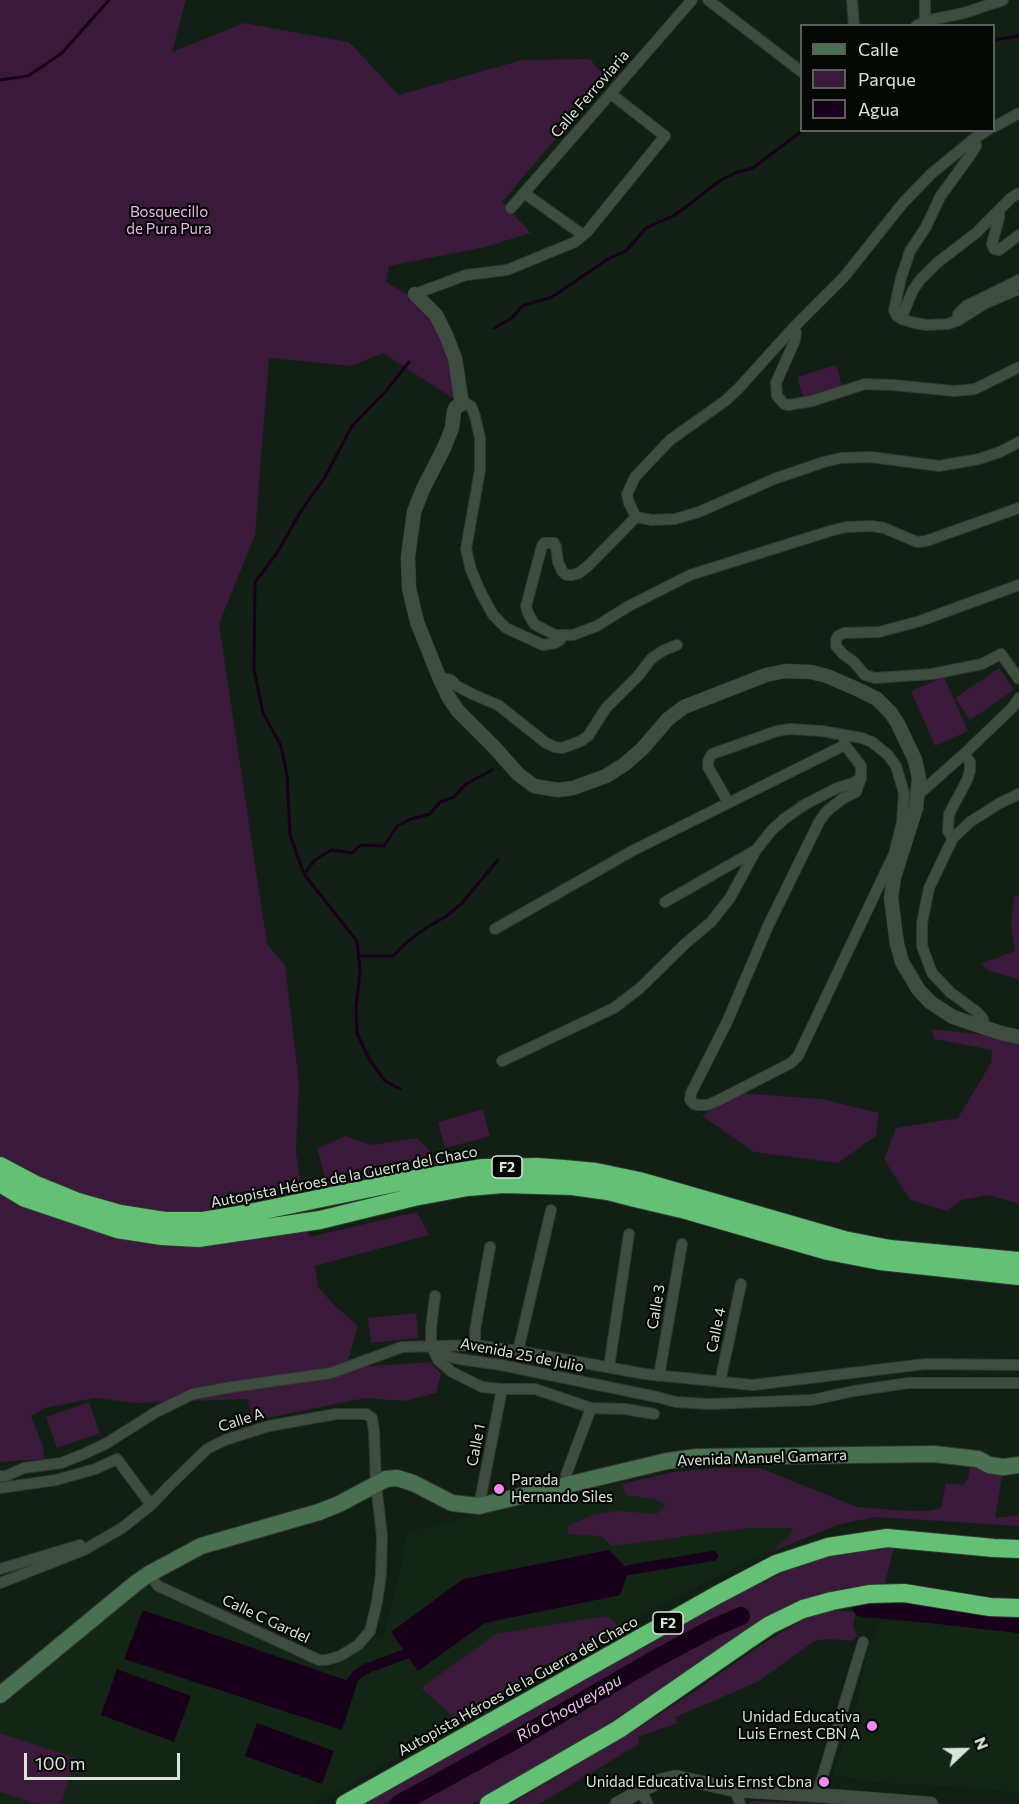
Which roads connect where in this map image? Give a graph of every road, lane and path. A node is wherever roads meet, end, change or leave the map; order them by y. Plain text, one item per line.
1 (692, 0) edge
2 (708, 0) edge
3 (852, 0) edge
4 (924, 0) edge
5 (1003, 0) edge
6 (920, 23) edge
7 (854, 24) edge
8 (800, 71) edge
9 (611, 94) junction
10 (1019, 113) edge
11 (995, 126) edge
12 (985, 132) edge
13 (975, 138) junction
14 (524, 193) junction
15 (1019, 193) edge
16 (511, 208) dead end
17 (999, 212) junction
18 (584, 235) junction
19 (1019, 235) edge
20 (1019, 280) edge
21 (1019, 290) edge
22 (415, 294) joint
23 (902, 319) junction
24 (959, 320) junction
25 (794, 327) junction
26 (1019, 367) edge
27 (462, 404) junction
28 (1019, 442) edge
29 (1019, 508) edge
30 (636, 517) junction
31 (1019, 585) edge
32 (562, 636) junction
33 (677, 645) dead end
34 (438, 677) junction
35 (875, 678) junction
36 (1019, 679) edge
37 (872, 697) junction
38 (1019, 698) edge
39 (844, 740) junction
40 (964, 754) junction
41 (861, 778) junction
42 (919, 794) junction
43 (1019, 794) edge
44 (728, 802) junction
45 (953, 838) junction
46 (756, 850) junction
47 (665, 902) dead end
48 (495, 929) dead end
49 (983, 1027) junction
50 (1019, 1037) edge
51 (502, 1061) dead end
52 (0, 1166) edge
53 (0, 1183) edge
54 (551, 1210) dead end
55 (629, 1234) dead end
56 (682, 1244) dead end
57 (490, 1247) dead end
58 (1019, 1261) edge
59 (1019, 1276) edge
60 (741, 1284) dead end
61 (435, 1296) dead end
62 (431, 1345) junction
63 (475, 1345) junction
64 (518, 1351) junction
65 (1019, 1365) edge
66 (609, 1367) junction
67 (659, 1376) junction
68 (720, 1382) junction
69 (1019, 1383) edge
70 (502, 1389) junction
71 (591, 1408) junction
72 (654, 1414) dead end
73 (1019, 1465) edge
74 (0, 1476) edge
75 (376, 1484) junction
76 (568, 1484) junction
77 (0, 1488) edge
78 (151, 1505) junction
79 (479, 1506) junction
80 (89, 1546) junction
81 (1019, 1549) edge
82 (1, 1567) edge
83 (149, 1574) junction
84 (0, 1583) edge
85 (1019, 1608) edge
86 (862, 1642) dead end
87 (0, 1695) edge
88 (735, 1790) junction
89 (641, 1791) junction
90 (817, 1795) junction
91 (345, 1804) edge
92 (489, 1804) edge
93 (617, 1804) edge
94 (648, 1804) edge
95 (740, 1804) edge
96 (931, 1804) edge

1 - 9 street, Calle Ferroviaria
2 - 8 street
3 - 7 street
4 - 6 street
5 - 6 street
9 - 14 street, Calle Ferroviaria
9 - 18 street
10 - 11 street
12 - 13 street
13 - 23 street
13 - 25 street
14 - 16 street, Calle Ferroviaria
14 - 18 street
15 - 17 street
17 - 19 street
17 - 23 street
18 - 22 street
20 - 24 street
21 - 24 street
22 - 27 street
23 - 24 street
25 - 26 street
25 - 30 street
27 - 32 street
27 - 34 street
28 - 30 street
29 - 32 street
30 - 32 street
31 - 35 street
33 - 34 street
34 - 37 street
35 - 36 street
35 - 37 street
37 - 42 street
38 - 40 street
39 - 41 street
39 - 41 street
39 - 44 street
39 - 44 street
40 - 42 street
40 - 45 street
41 - 46 street
42 - 49 street
43 - 45 street
44 - 48 street
45 - 49 street
46 - 47 street
46 - 51 street
49 - 50 street
52 - 58 highway, Autopista Héroes de la Guerra del Chaco / F2
53 - 59 highway, F2
54 - 64 street
55 - 66 street
56 - 67 street, Calle 3
57 - 63 street
60 - 68 street, Calle 4
61 - 62 street
62 - 63 street, Avenida 25 de Julio
62 - 69 street, Avenida 25 de Julio
62 - 70 street
62 - 74 street
63 - 64 street, Avenida 25 de Julio
64 - 66 street, Avenida 25 de Julio
65 - 68 street, Avenida 25 de Julio
66 - 67 street, Avenida 25 de Julio
67 - 68 street, Avenida 25 de Julio
70 - 71 street
70 - 79 street, Calle 1
71 - 72 street
71 - 76 street
73 - 76 main road, Avenida Manuel Gamarra
75 - 78 street, Calle A
75 - 79 main road, Avenida Manuel Gamarra
75 - 83 main road, Avenida Manuel Gamarra
75 - 83 street, Calle C Gardel
76 - 79 main road, Avenida Manuel Gamarra
77 - 78 street
78 - 80 street, Calle A
80 - 82 street
80 - 84 street, Calle A
81 - 91 highway, Autopista Héroes de la Guerra del Chaco / F2
83 - 87 main road, Avenida Manuel Gamarra
85 - 92 highway
86 - 90 street
88 - 89 street
88 - 90 street
88 - 95 street
89 - 93 street
89 - 94 street
90 - 96 street

